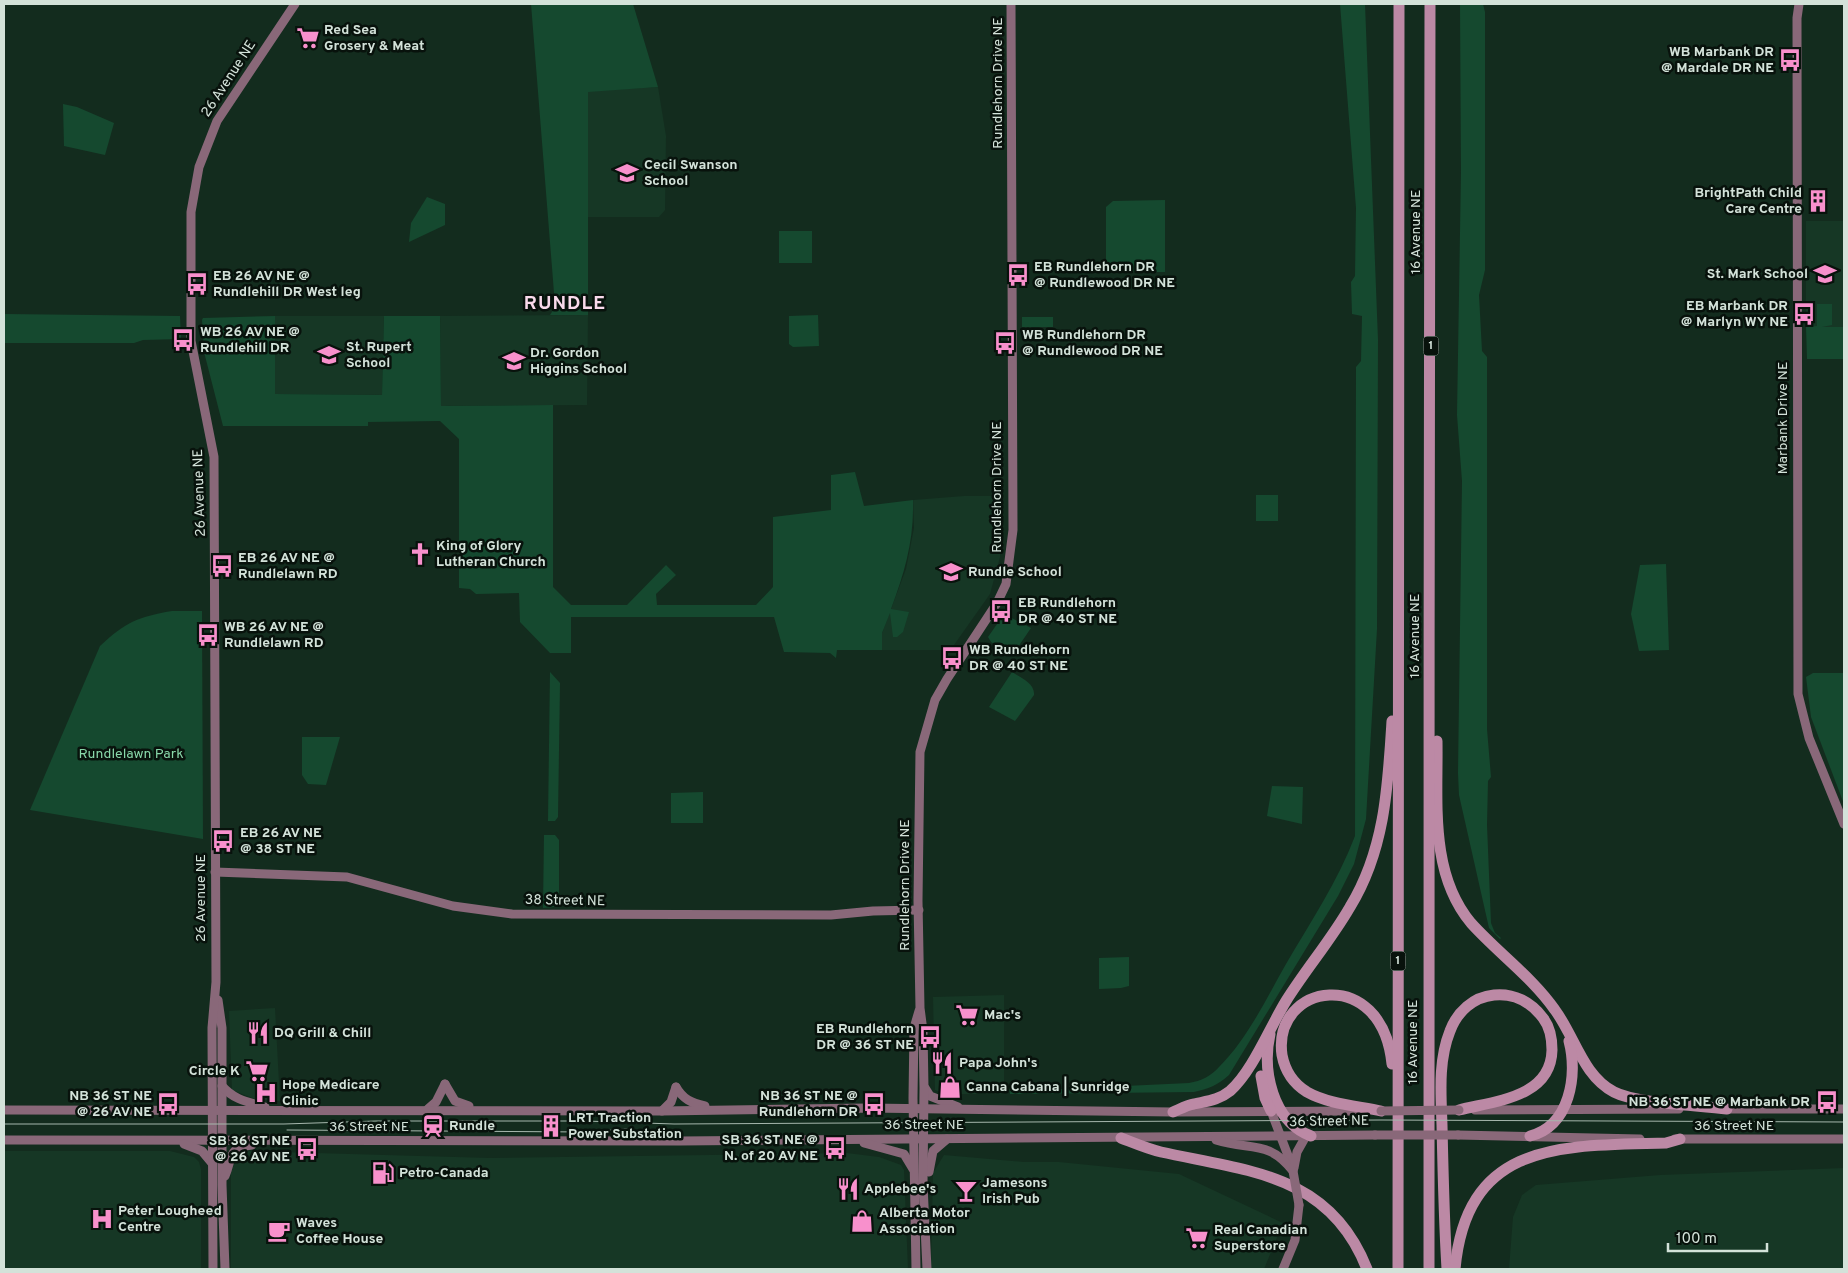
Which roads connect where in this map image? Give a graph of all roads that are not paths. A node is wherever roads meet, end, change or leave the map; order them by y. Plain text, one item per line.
1 (295, 4) edge
2 (1011, 4) edge
3 (1399, 4) edge
4 (1430, 4) edge
5 (1799, 4) edge
6 (1399, 652) junction
7 (1429, 689) junction
8 (1844, 824) edge
9 (215, 872) junction
10 (919, 910) junction
11 (216, 982) junction
12 (920, 1008) junction
13 (1276, 1018) junction
14 (1562, 1021) junction
15 (1267, 1032) junction
16 (222, 1086) junction
17 (924, 1088) junction
18 (913, 1108) junction
19 (924, 1108) junction
20 (428, 1109) junction
21 (963, 1109) junction
22 (1727, 1109) junction
23 (1844, 1109) edge
24 (4, 1110) edge
25 (212, 1110) junction
26 (222, 1110) junction
27 (275, 1110) junction
28 (485, 1110) junction
29 (722, 1110) junction
30 (1459, 1110) junction
31 (1562, 1110) junction
32 (662, 1111) junction
33 (1277, 1111) junction
34 (1381, 1111) junction
35 (1173, 1112) junction
36 (1398, 1129) junction
37 (1309, 1136) junction
38 (1530, 1136) junction
39 (1281, 1137) junction
40 (1121, 1138) junction
41 (1210, 1138) junction
42 (918, 1139) junction
43 (947, 1139) junction
44 (1680, 1139) junction
45 (1844, 1139) edge
46 (4, 1140) edge
47 (161, 1140) junction
48 (217, 1140) junction
49 (849, 1140) junction
50 (272, 1141) junction
51 (212, 1163) junction
52 (914, 1171) junction
53 (1293, 1171) junction
54 (222, 1185) junction
55 (925, 1199) junction
56 (213, 1269) edge
57 (225, 1269) edge
58 (916, 1269) edge
59 (927, 1269) edge
60 (1283, 1269) edge
61 (1367, 1269) edge
62 (1398, 1269) edge
63 (1429, 1269) edge
64 (1447, 1269) edge
65 (1455, 1269) edge

1 - 9 street, 26 Avenue NE
2 - 10 street, Rundlehorn Drive NE
3 - 6 highway, 16 Avenue NE / 1
4 - 7 highway, 16 Avenue NE / 1
5 - 8 street, Marbank Drive NE
6 - 13 highway
6 - 36 highway, 16 Avenue NE / 1
7 - 14 highway
7 - 63 highway, 16 Avenue NE / 1
9 - 10 street, 38 Street NE
9 - 11 street, 26 Avenue NE
10 - 12 street, Rundlehorn Drive NE
11 - 16 street, 26 Avenue NE
11 - 25 street, 26 Avenue NE
12 - 17 street, Rundlehorn Drive NE
12 - 18 street, Rundlehorn Drive NE
13 - 15 highway
13 - 33 highway
14 - 22 highway
14 - 31 highway
15 - 33 highway
15 - 35 highway
16 - 26 street, 26 Avenue NE
16 - 27 street
17 - 19 street, Rundlehorn Drive NE
17 - 21 street
18 - 19 street, 36 Street NE
18 - 29 street, 36 Street NE
18 - 42 street, Rundlehorn Drive NE
19 - 21 street, 36 Street NE
19 - 42 street, Rundlehorn Drive NE
20 - 27 street, 36 Street NE
20 - 28 street, 36 Street NE
20 - 28 street
21 - 35 street, 36 Street NE
22 - 23 street, 36 Street NE
22 - 31 street, 36 Street NE
24 - 25 street, 36 Street NE
25 - 26 street, 36 Street NE
25 - 48 street, 26 Avenue NE
26 - 27 street, 36 Street NE
26 - 48 street, 26 Avenue NE
28 - 32 street, 36 Street NE
29 - 32 street, 36 Street NE
29 - 32 street
30 - 31 street, 36 Street NE
30 - 34 street, 36 Street NE, bridge
30 - 64 highway
31 - 38 highway
33 - 34 street, 36 Street NE
33 - 35 street, 36 Street NE
33 - 37 highway
33 - 39 street
34 - 36 highway
36 - 62 highway, 16 Avenue NE / 1
37 - 38 street, 36 Street NE, bridge
37 - 39 street, 36 Street NE
37 - 53 street
38 - 44 street, 36 Street NE
39 - 41 street, 36 Street NE
39 - 53 street
40 - 41 street, 36 Street NE
40 - 43 street, 36 Street NE
40 - 61 highway
41 - 53 street
42 - 43 street, 36 Street NE
42 - 49 street, 36 Street NE
42 - 52 street
42 - 55 street
43 - 55 street
44 - 45 street, 36 Street NE
44 - 65 highway
46 - 47 street, 36 Street NE
47 - 48 street, 36 Street NE
47 - 51 street
48 - 50 street, 36 Street NE
48 - 51 street, 26 Avenue NE
48 - 54 street, 26 Avenue NE
49 - 50 street, 36 Street NE
49 - 52 street
50 - 54 street
51 - 56 street, 26 Avenue NE
52 - 58 street
53 - 60 street, bridge
54 - 57 street, 26 Avenue NE
55 - 59 street

